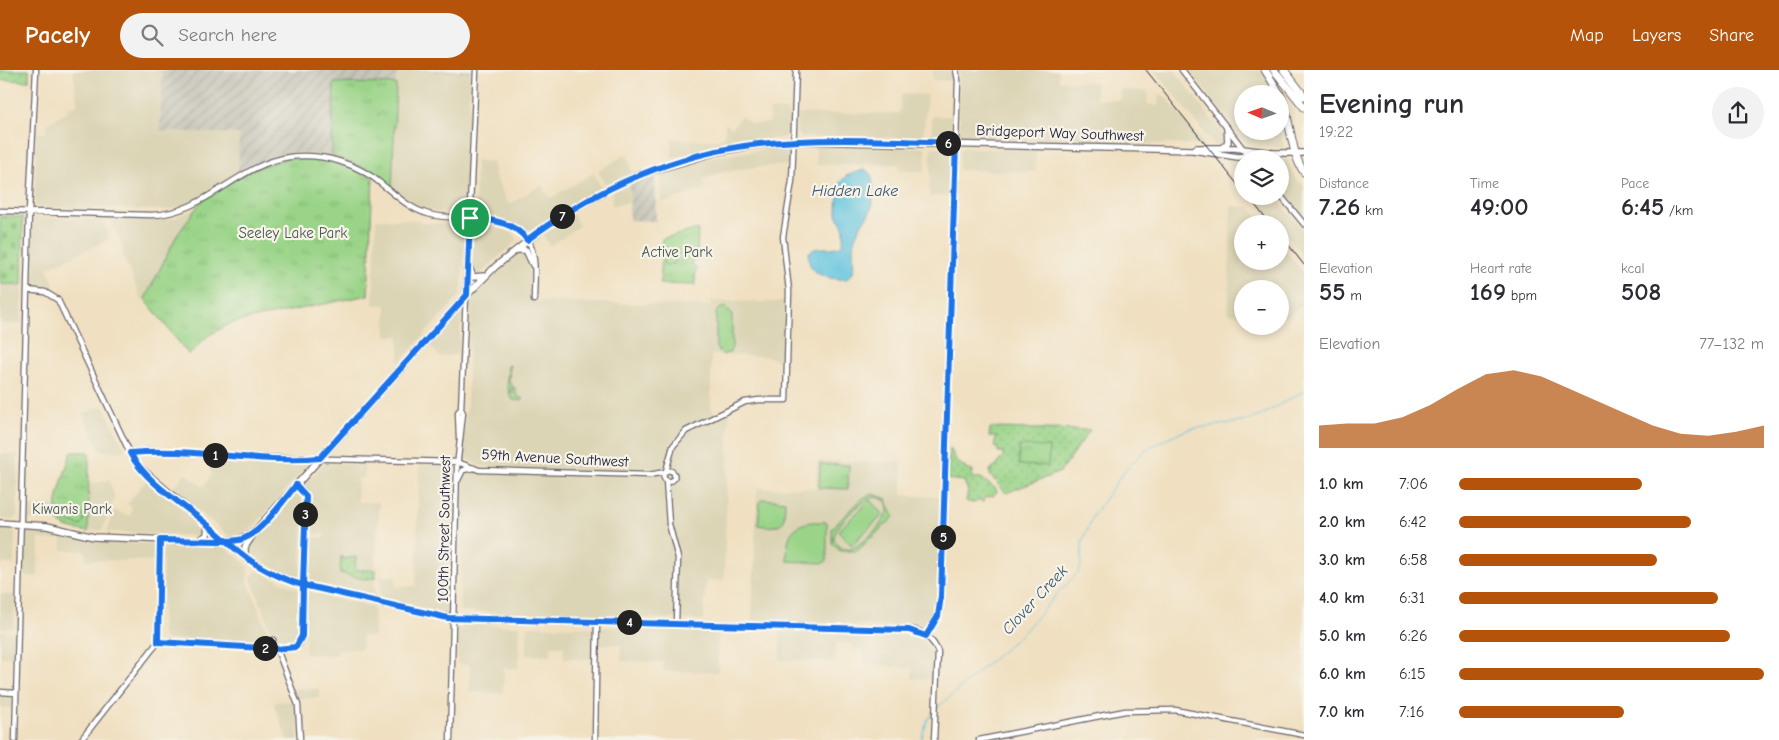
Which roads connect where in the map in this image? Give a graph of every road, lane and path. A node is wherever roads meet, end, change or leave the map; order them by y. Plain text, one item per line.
1 (36, 70) edge
2 (476, 70) edge
3 (796, 70) edge
4 (956, 70) edge
5 (1182, 70) edge
6 (1265, 70) edge
7 (1274, 70) edge
8 (1284, 70) edge
9 (1289, 70) edge
10 (1274, 85) edge
11 (1304, 88) edge
12 (1304, 96) edge
13 (1304, 107) edge
14 (1289, 118) edge
15 (1227, 128) junction
16 (794, 142) junction
17 (956, 143) junction
18 (1222, 148) junction
19 (1243, 148) junction
20 (1193, 150) junction
21 (1251, 150) edge
22 (1300, 153) edge
23 (1234, 156) edge
24 (1304, 172) edge
25 (1288, 205) edge
26 (0, 211) edge
27 (29, 212) junction
28 (470, 218) junction
29 (1304, 224) edge
30 (527, 240) junction
31 (510, 254) junction
32 (468, 265) junction
33 (533, 265) junction
34 (490, 272) junction
35 (27, 290) junction
36 (467, 295) junction
37 (534, 300) dead end
38 (671, 450) junction
39 (130, 453) junction
40 (320, 458) junction
41 (307, 459) junction
42 (458, 462) junction
43 (310, 470) junction
44 (478, 470) junction
45 (665, 471) junction
46 (673, 471) junction
47 (649, 475) junction
48 (665, 479) junction
49 (457, 481) junction
50 (672, 481) junction
51 (296, 485) junction
52 (668, 501) junction
53 (0, 523) edge
54 (20, 524) junction
55 (208, 525) junction
56 (256, 531) junction
57 (160, 540) junction
58 (198, 541) junction
59 (227, 541) junction
60 (245, 557) junction
61 (303, 585) junction
62 (454, 618) junction
63 (597, 622) junction
64 (676, 623) junction
65 (926, 636) junction
66 (273, 640) dead end
67 (158, 642) junction
68 (266, 648) junction
69 (277, 649) junction
70 (0, 692) edge
71 (16, 692) junction
72 (935, 720) junction
73 (1304, 735) edge
74 (15, 740) edge
75 (81, 740) edge
76 (300, 740) edge
77 (450, 740) edge
78 (595, 740) edge
79 (934, 740) edge
80 (938, 740) edge
81 (979, 740) edge

1 - 27 street
2 - 28 street, 100th Street Southwest
3 - 16 street
4 - 17 street
5 - 15 street
6 - 10 highway
7 - 13 highway
8 - 12 highway
9 - 11 highway
14 - 22 highway
15 - 18 main road
15 - 19 street
16 - 17 main road, Bridgeport Way Southwest
16 - 30 main road, Bridgeport Way Southwest
16 - 38 street
17 - 20 main road, Bridgeport Way Southwest
17 - 65 street
18 - 19 main road, Bridgeport Way Southwest
18 - 20 main road, Bridgeport Way Southwest
19 - 21 main road, Bridgeport Way Southwest
20 - 23 main road, Bridgeport Way Southwest
22 - 24 highway
25 - 29 street
26 - 27 street
27 - 28 street
27 - 35 street
28 - 30 street
28 - 32 street, 100th Street Southwest
30 - 31 main road, Bridgeport Way Southwest
30 - 33 street
31 - 33 main road
31 - 34 main road, Bridgeport Way Southwest
32 - 34 main road
32 - 36 street, 100th Street Southwest
33 - 37 street
34 - 36 main road, Bridgeport Way Southwest
35 - 39 street
35 - 54 street
36 - 40 main road, Bridgeport Way Southwest
36 - 42 street, 100th Street Southwest
38 - 45 street
38 - 46 street
39 - 41 street, 59th Avenue Southwest
39 - 55 street
40 - 41 street, 59th Avenue Southwest
40 - 42 street, 59th Avenue Southwest
40 - 43 main road, Bridgeport Way Southwest
41 - 43 street
42 - 44 street, 59th Avenue Southwest
42 - 49 street, 100th Street Southwest
43 - 51 main road, Bridgeport Way Southwest
44 - 47 street, 59th Avenue Southwest
44 - 49 street
45 - 46 street, 59th Avenue Southwest
45 - 47 street, 59th Avenue Southwest
45 - 48 street
46 - 50 street
47 - 48 street, 59th Avenue Southwest
48 - 50 street, 59th Avenue Southwest
48 - 52 street
49 - 62 street, 100th Street Southwest
50 - 52 street
51 - 56 main road, Bridgeport Way Southwest
51 - 61 street
52 - 64 street
53 - 54 main road, Bridgeport Way Southwest
54 - 57 main road, Bridgeport Way Southwest
54 - 71 street
55 - 58 main road
55 - 59 street
56 - 59 main road, Bridgeport Way Southwest
56 - 60 main road
57 - 58 main road, Bridgeport Way Southwest
57 - 67 street
58 - 59 main road, Bridgeport Way Southwest
59 - 60 street
60 - 61 street
61 - 62 street
61 - 69 street
62 - 63 street
62 - 77 street, 100th Street Southwest
63 - 64 street
63 - 78 street
64 - 65 street
65 - 72 street
66 - 68 street
67 - 68 street
67 - 75 street
68 - 69 street
69 - 76 street
70 - 71 street
71 - 74 street
72 - 79 street
72 - 80 street
73 - 81 street

